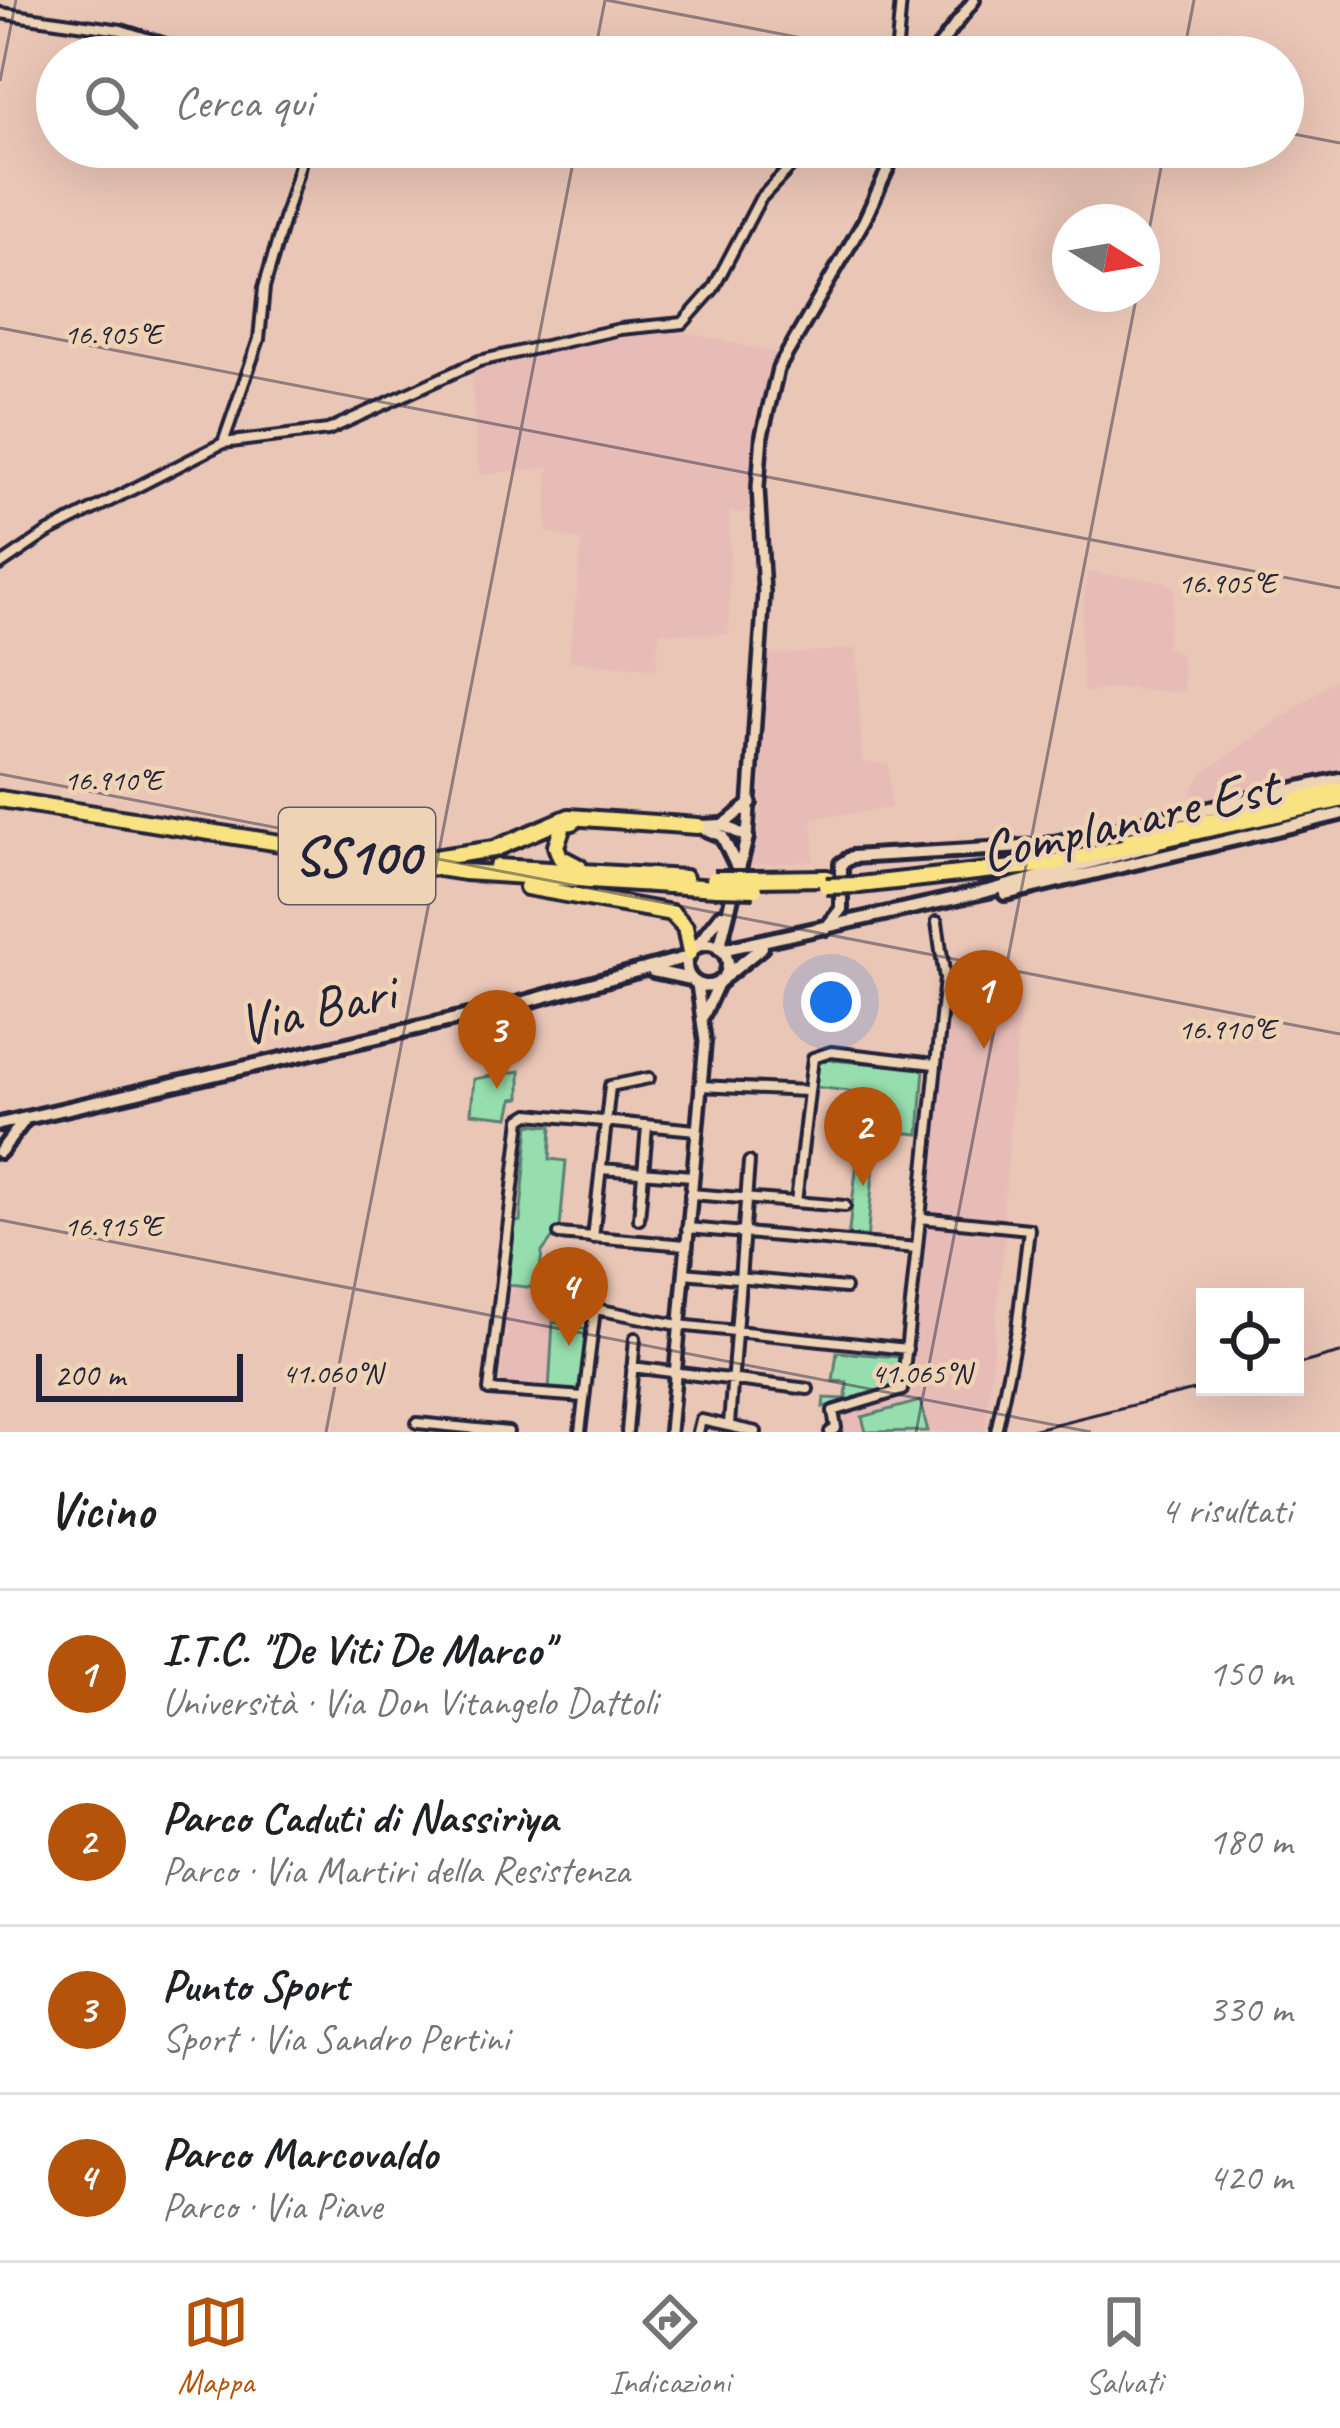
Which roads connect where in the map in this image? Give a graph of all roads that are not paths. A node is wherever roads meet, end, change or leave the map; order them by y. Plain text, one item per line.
1 (901, 0) edge
2 (974, 0) edge
3 (0, 13) edge
4 (140, 36) edge
5 (898, 36) edge
6 (947, 36) edge
7 (298, 168) edge
8 (789, 168) edge
9 (888, 168) edge
10 (223, 443) junction
11 (0, 565) edge
12 (1340, 779) edge
13 (1340, 790) edge
14 (0, 795) edge
15 (1340, 800) edge
16 (752, 803) junction
17 (1340, 814) edge
18 (594, 818) junction
19 (698, 826) joint
20 (723, 830) junction
21 (747, 837) junction
22 (1160, 843) junction
23 (362, 856) junction
24 (428, 859) junction
25 (739, 871) junction
26 (644, 876) junction
27 (859, 880) junction
28 (715, 884) junction
29 (843, 898) junction
30 (936, 903) junction
31 (726, 908) junction
32 (864, 919) junction
33 (937, 922) dead end
34 (826, 928) junction
35 (771, 942) junction
36 (720, 949) junction
37 (691, 952) junction
38 (650, 971) junction
39 (721, 981) junction
40 (694, 982) junction
41 (704, 1015) junction
42 (934, 1064) junction
43 (649, 1078) dead end
44 (700, 1086) junction
45 (806, 1091) junction
46 (36, 1116) junction
47 (605, 1123) junction
48 (0, 1124) edge
49 (647, 1127) junction
50 (696, 1130) junction
51 (0, 1137) edge
52 (0, 1150) edge
53 (748, 1162) dead end
54 (601, 1169) junction
55 (644, 1173) junction
56 (692, 1176) junction
57 (690, 1194) junction
58 (746, 1198) junction
59 (796, 1202) junction
60 (845, 1206) dead end
61 (920, 1218) junction
62 (640, 1219) dead end
63 (687, 1228) junction
64 (744, 1232) junction
65 (559, 1234) dead end
66 (593, 1238) junction
67 (686, 1244) junction
68 (917, 1248) junction
69 (682, 1273) junction
70 (740, 1279) junction
71 (845, 1288) dead end
72 (560, 1302) dead end
73 (595, 1309) junction
74 (678, 1325) junction
75 (736, 1331) junction
76 (635, 1338) dead end
77 (908, 1349) junction
78 (632, 1367) junction
79 (675, 1374) junction
80 (736, 1383) junction
81 (808, 1389) dead end
82 (584, 1397) junction
83 (417, 1423) dead end
84 (728, 1426) junction
85 (833, 1430) edge
86 (508, 1432) edge
87 (580, 1432) edge
88 (627, 1432) edge
89 (670, 1432) edge
90 (698, 1432) edge
91 (756, 1432) edge
92 (995, 1432) edge

1 - 5 street
2 - 6 street
3 - 4 street
7 - 10 street
8 - 10 street
9 - 16 street
10 - 11 street
12 - 29 main road
13 - 27 highway, SS100
14 - 23 highway, SS100
14 - 24 highway, SS100
15 - 22 highway, SS100
16 - 20 street
16 - 21 street
17 - 30 main road, Complanare Est
18 - 19 highway, SS100
18 - 24 highway, SS100
18 - 26 highway, SS100
19 - 20 main road
20 - 21 main road
20 - 25 main road
21 - 25 main road
22 - 27 highway, SS100
22 - 30 main road
23 - 28 highway, SS100
23 - 37 highway, SS100
24 - 26 highway, SS100
25 - 31 main road
26 - 28 highway, SS100
27 - 28 highway, SS100, bridge
29 - 32 main road
29 - 34 main road
30 - 32 main road
31 - 36 main road
31 - 37 main road
32 - 34 main road
33 - 42 street
34 - 35 main road
35 - 36 main road
35 - 39 main road
36 - 37 main road
36 - 39 main road
37 - 38 main road, Via Bari
37 - 40 main road
38 - 40 main road
38 - 46 main road, Via Bari
39 - 40 main road
39 - 41 street
40 - 41 street
41 - 44 street
42 - 45 street
42 - 61 street
43 - 47 street
44 - 45 street
44 - 50 street
45 - 59 street
46 - 48 main road, Via Bari
46 - 52 main road
47 - 49 street
47 - 54 street
47 - 82 street
49 - 50 street
49 - 55 street
50 - 56 street
51 - 52 main road
53 - 58 street
54 - 55 street
54 - 66 street
55 - 56 street
55 - 62 street
56 - 57 street
57 - 58 street
57 - 63 street
58 - 59 street
58 - 64 street
59 - 60 street
61 - 68 street
61 - 92 street
63 - 64 street
63 - 67 street
64 - 68 street
64 - 70 street
65 - 66 street
66 - 67 street
67 - 69 street
68 - 77 street
69 - 70 street
69 - 74 street
70 - 71 street
70 - 75 street
72 - 73 street
73 - 74 street
73 - 82 street
74 - 75 street
74 - 79 street
75 - 77 street
75 - 80 street
76 - 78 street
77 - 85 street
78 - 79 street
78 - 88 street
79 - 80 street
79 - 89 street
80 - 81 street
80 - 84 street
82 - 87 street
83 - 86 street
84 - 90 street
84 - 91 street

